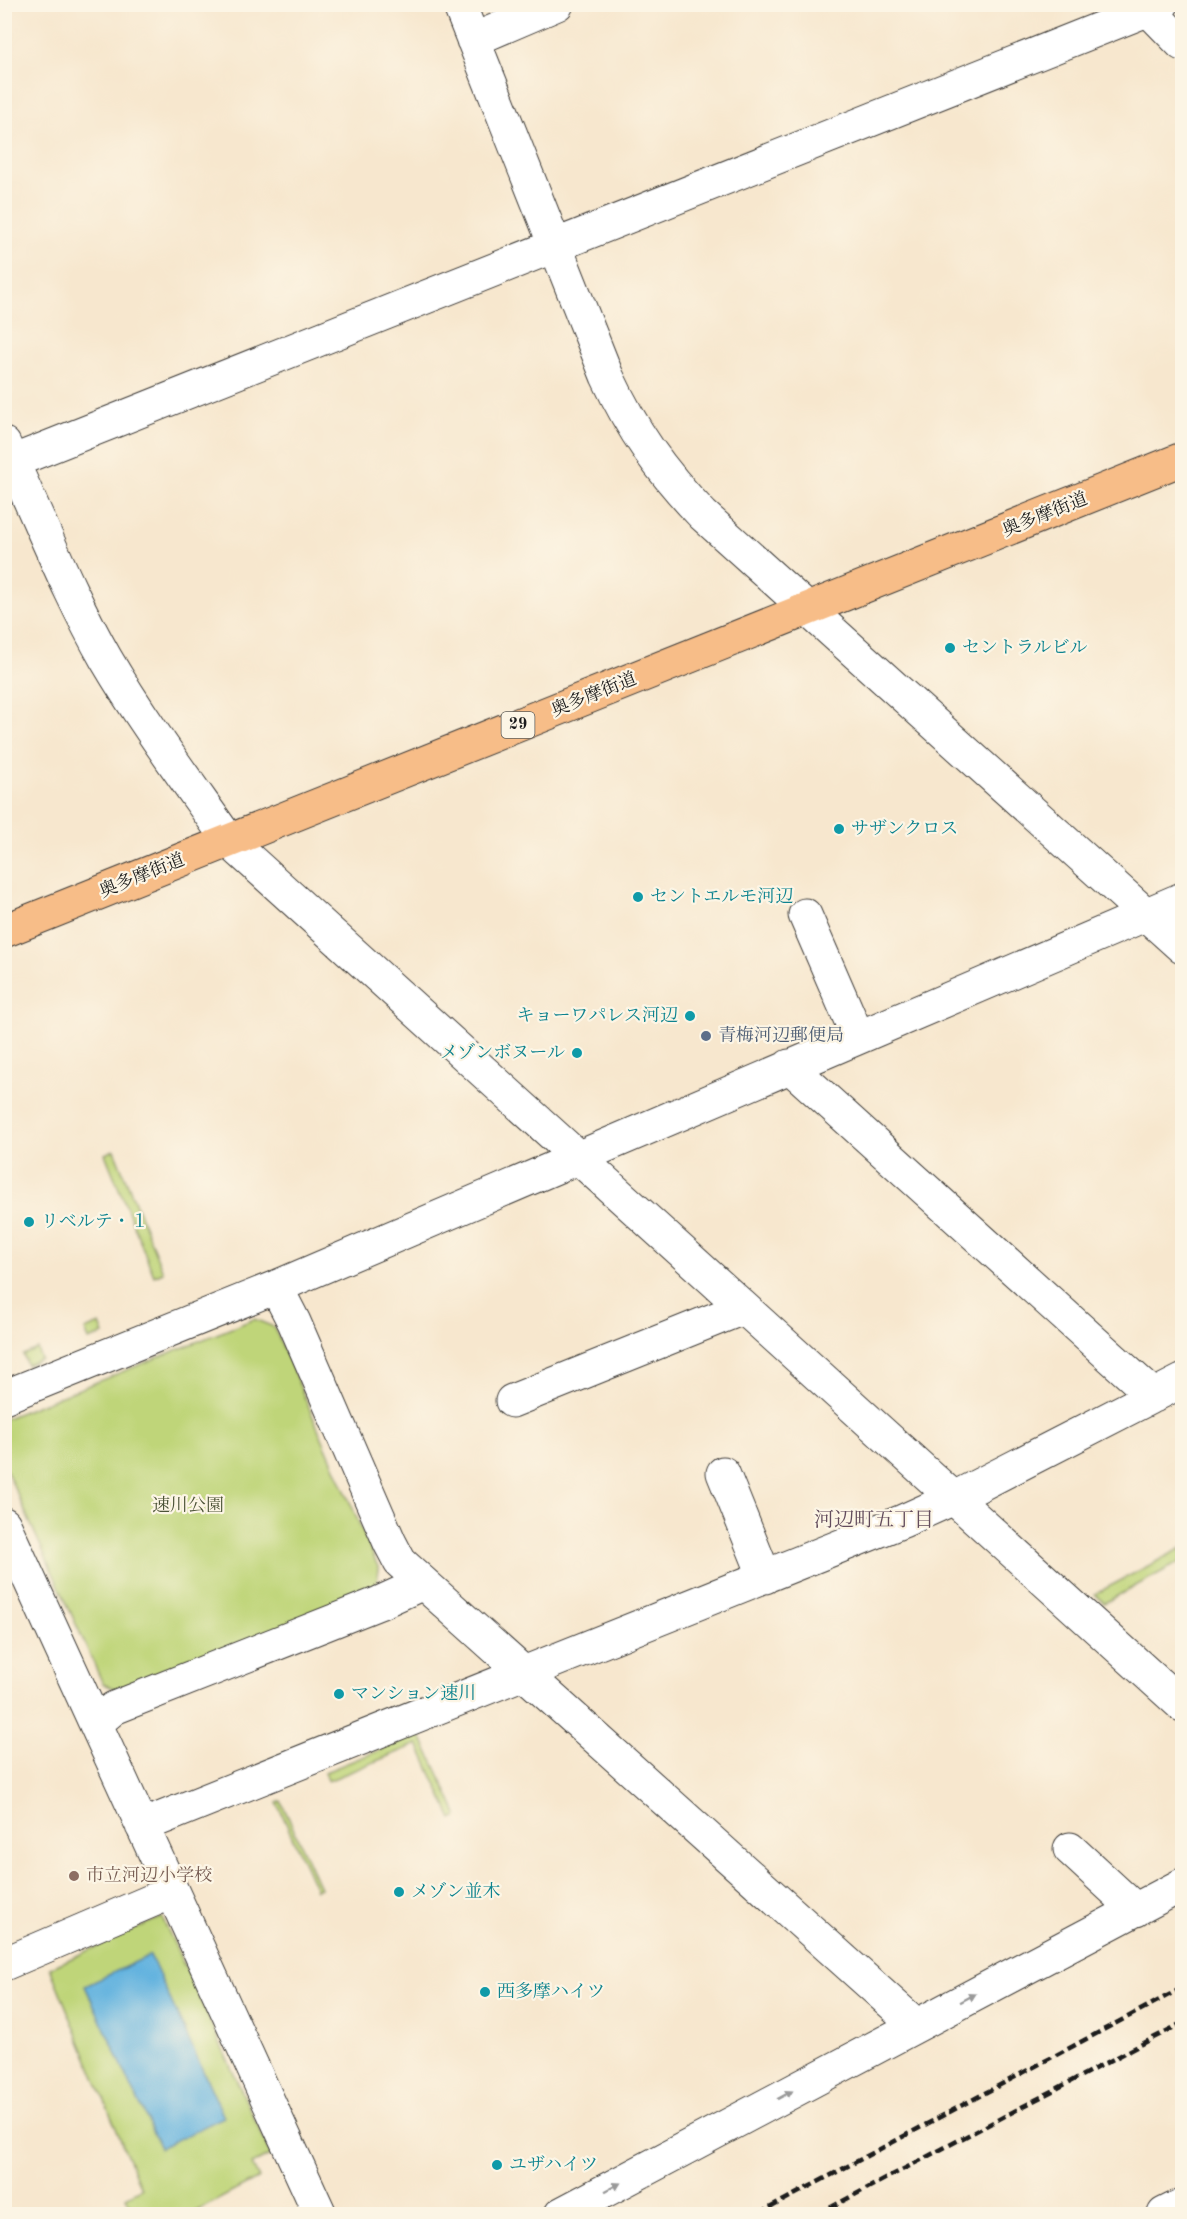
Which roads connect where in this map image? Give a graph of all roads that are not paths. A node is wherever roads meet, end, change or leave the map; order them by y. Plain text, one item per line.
1 (459, 4) edge
2 (557, 4) edge
3 (1151, 6) edge
4 (473, 40) junction
5 (1182, 44) edge
6 (555, 246) junction
7 (7, 457) edge
8 (1182, 459) edge
9 (808, 610) junction
10 (229, 841) junction
11 (1182, 898) edge
12 (1145, 914) junction
13 (804, 915) dead end
14 (4, 931) edge
15 (1182, 947) edge
16 (858, 1037) junction
17 (789, 1066) junction
18 (578, 1158) junction
19 (276, 1287) junction
20 (743, 1308) junction
21 (1182, 1382) edge
22 (1154, 1396) junction
23 (4, 1397) edge
24 (512, 1401) dead end
25 (723, 1473) dead end
26 (954, 1498) junction
27 (4, 1524) edge
28 (765, 1577) junction
29 (423, 1582) junction
30 (524, 1674) junction
31 (1182, 1706) edge
32 (96, 1723) junction
33 (142, 1826) junction
34 (1070, 1849) dead end
35 (1182, 1885) edge
36 (172, 1892) junction
37 (1136, 1910) junction
38 (4, 1964) edge
39 (916, 2025) junction
40 (1182, 2205) edge
41 (320, 2214) edge
42 (561, 2214) edge
43 (1164, 2214) edge

1 - 4 street
2 - 4 street
3 - 5 street
3 - 6 street
4 - 6 street
6 - 7 street
6 - 9 street
7 - 10 street
8 - 9 main road, 奥多摩街道 / 29
9 - 10 main road, 奥多摩街道 / 29
9 - 12 street
10 - 14 main road, 奥多摩街道 / 29
10 - 18 street
11 - 12 street
12 - 15 street
12 - 16 street
13 - 16 street
16 - 17 street
17 - 18 street
17 - 22 street
18 - 19 street
18 - 20 street
19 - 23 street
19 - 29 street
20 - 24 street
20 - 26 street
21 - 22 street
22 - 26 street
25 - 28 street
26 - 28 street
26 - 31 street
27 - 32 street
28 - 30 street
29 - 30 street
29 - 32 street
30 - 33 street
30 - 39 street
32 - 33 street
33 - 36 street
34 - 37 street
35 - 37 street
36 - 38 street
36 - 41 street
39 -> 37 street
42 -> 39 street
40 - 43 street

